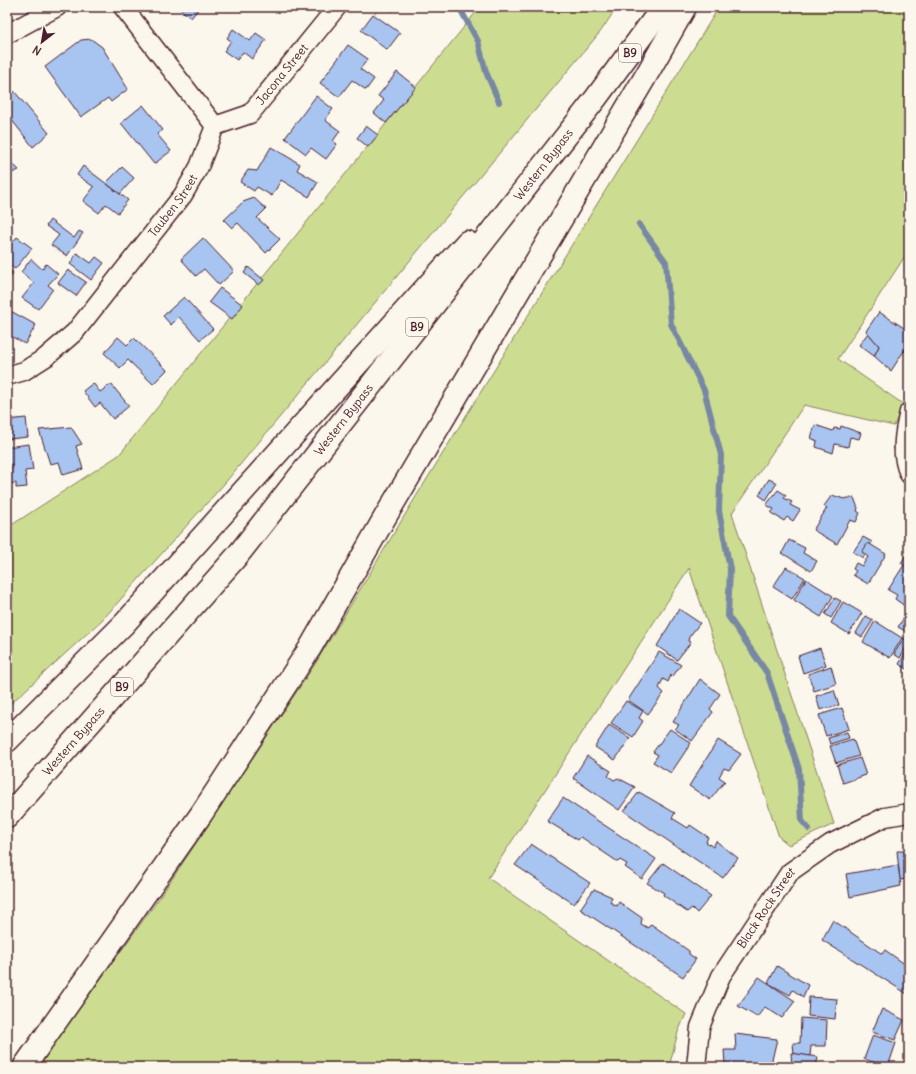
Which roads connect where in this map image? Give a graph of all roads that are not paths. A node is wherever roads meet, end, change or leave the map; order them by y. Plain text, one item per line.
1 (57, 7) edge
2 (123, 7) edge
3 (337, 7) edge
4 (663, 7) edge
5 (685, 7) edge
6 (7, 34) edge
7 (596, 98) junction
8 (215, 126) junction
9 (7, 376) edge
10 (909, 412) edge
11 (908, 471) edge
12 (7, 741) edge
13 (909, 813) edge
14 (7, 817) edge
15 (24, 1067) edge
16 (696, 1067) edge

1 - 6 street
2 - 8 street
3 - 8 street, Jacona Street
4 - 7 highway, Western Bypass / B9
5 - 15 highway
7 - 12 highway
7 - 14 highway, Western Bypass / B9
8 - 9 street, Tauben Street
10 - 11 street
13 - 16 street, Black Rock Street

